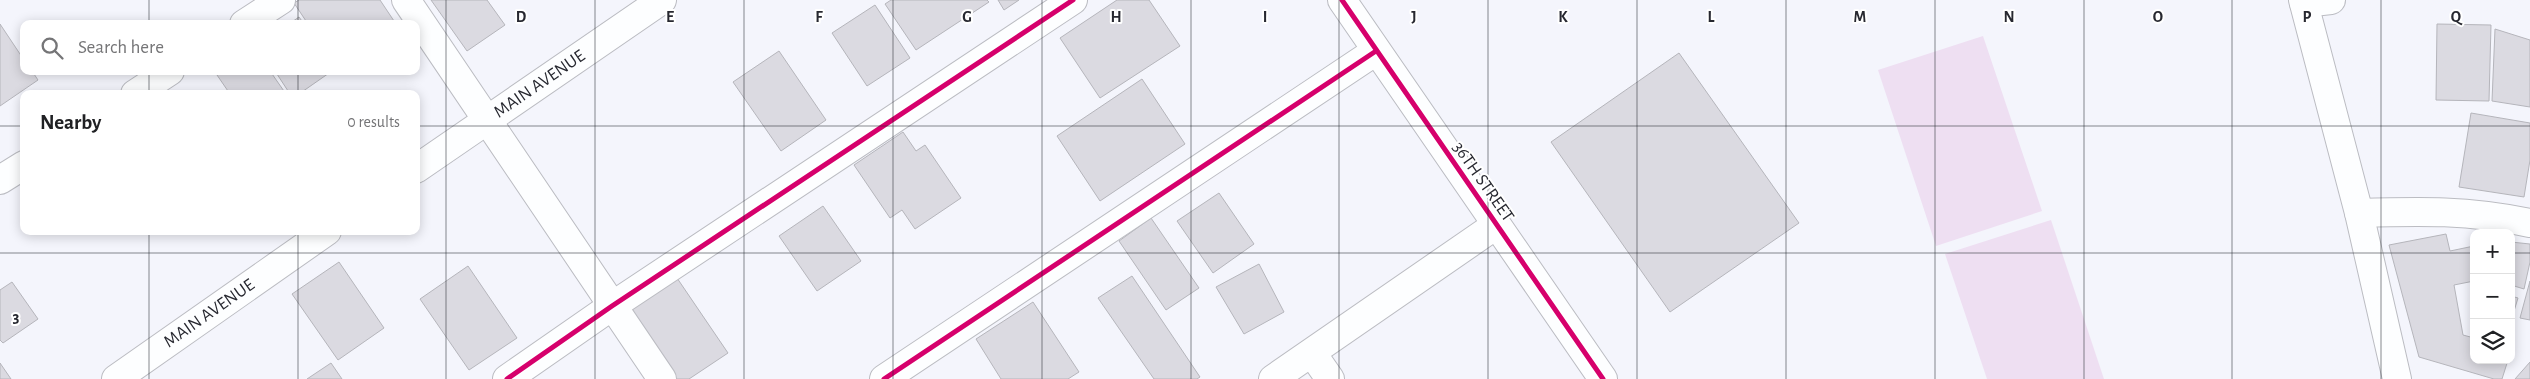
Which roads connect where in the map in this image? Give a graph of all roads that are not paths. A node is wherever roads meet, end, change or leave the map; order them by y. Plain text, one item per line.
1 (281, 0) edge
2 (406, 0) edge
3 (662, 0) edge
4 (1073, 0) edge
5 (1342, 0) edge
6 (2331, 0) edge
7 (2303, 2) edge
8 (250, 20) edge
9 (420, 20) edge
10 (420, 21) edge
11 (1376, 51) junction
12 (164, 75) edge
13 (141, 90) edge
14 (487, 119) junction
15 (420, 166) edge
16 (20, 168) edge
17 (0, 180) edge
18 (2360, 213) junction
19 (2530, 223) edge
20 (1496, 225) junction
21 (321, 235) edge
22 (612, 306) junction
23 (1312, 353) junction
24 (116, 379) edge
25 (507, 379) edge
26 (662, 379) edge
27 (884, 379) edge
28 (1273, 379) edge
29 (1330, 379) edge
30 (1603, 379) edge
31 (2397, 379) edge

1 - 8 street
2 - 9 street
3 - 14 street, MAIN AVENUE
4 - 22 street
5 - 11 street, 36TH STREET
6 - 7 street
7 - 18 street
10 - 14 street
11 - 20 street, 36TH STREET
11 - 27 street
12 - 13 street
14 - 15 street, MAIN AVENUE
14 - 22 street
16 - 17 street
18 - 19 street
18 - 31 street
20 - 23 street
20 - 30 street, 36TH STREET
21 - 24 street, MAIN AVENUE
22 - 25 street
22 - 26 street
23 - 28 street
23 - 29 street

